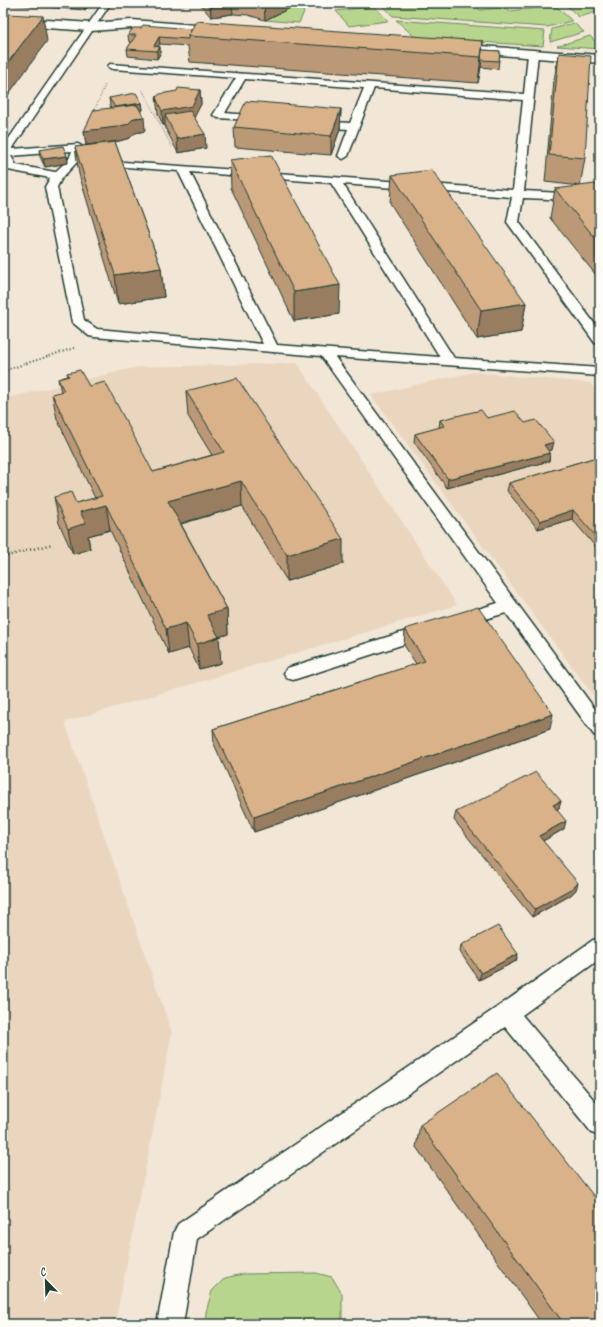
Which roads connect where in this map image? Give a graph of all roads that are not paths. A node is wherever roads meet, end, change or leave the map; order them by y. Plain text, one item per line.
1 (107, 3) edge
2 (3, 21) edge
3 (91, 27) junction
4 (233, 32) edge
5 (446, 47) edge
6 (533, 54) junction
7 (600, 59) edge
8 (113, 66) dead end
9 (242, 76) junction
10 (370, 85) junction
11 (528, 97) junction
12 (271, 120) edge
13 (309, 123) edge
14 (354, 126) junction
15 (3, 153) edge
16 (343, 156) dead end
17 (74, 160) junction
18 (182, 168) junction
19 (57, 176) junction
20 (335, 180) junction
21 (518, 194) junction
22 (600, 198) edge
23 (600, 340) edge
24 (272, 349) junction
25 (325, 353) junction
26 (449, 361) junction
27 (600, 372) edge
28 (508, 606) junction
29 (293, 673) dead end
30 (600, 730) edge
31 (600, 947) edge
32 (507, 1013) junction
33 (600, 1125) edge
34 (170, 1324) edge

1 - 3 lane
2 - 3 street
3 - 4 street
3 - 15 lane
5 - 6 street
6 - 7 street
6 - 11 lane
8 - 9 lane
9 - 10 lane
9 - 12 lane
10 - 11 lane
10 - 14 lane
11 - 21 lane
13 - 14 lane
14 - 16 lane
15 - 17 lane
15 - 19 lane
17 - 18 lane
17 - 19 lane
18 - 20 lane
18 - 24 lane
19 - 24 lane
20 - 21 lane
20 - 26 lane
21 - 22 lane
21 - 23 lane
24 - 25 lane
25 - 26 lane
25 - 28 lane
26 - 27 lane
28 - 29 lane
28 - 30 lane
31 - 32 lane
32 - 33 lane
32 - 34 lane

